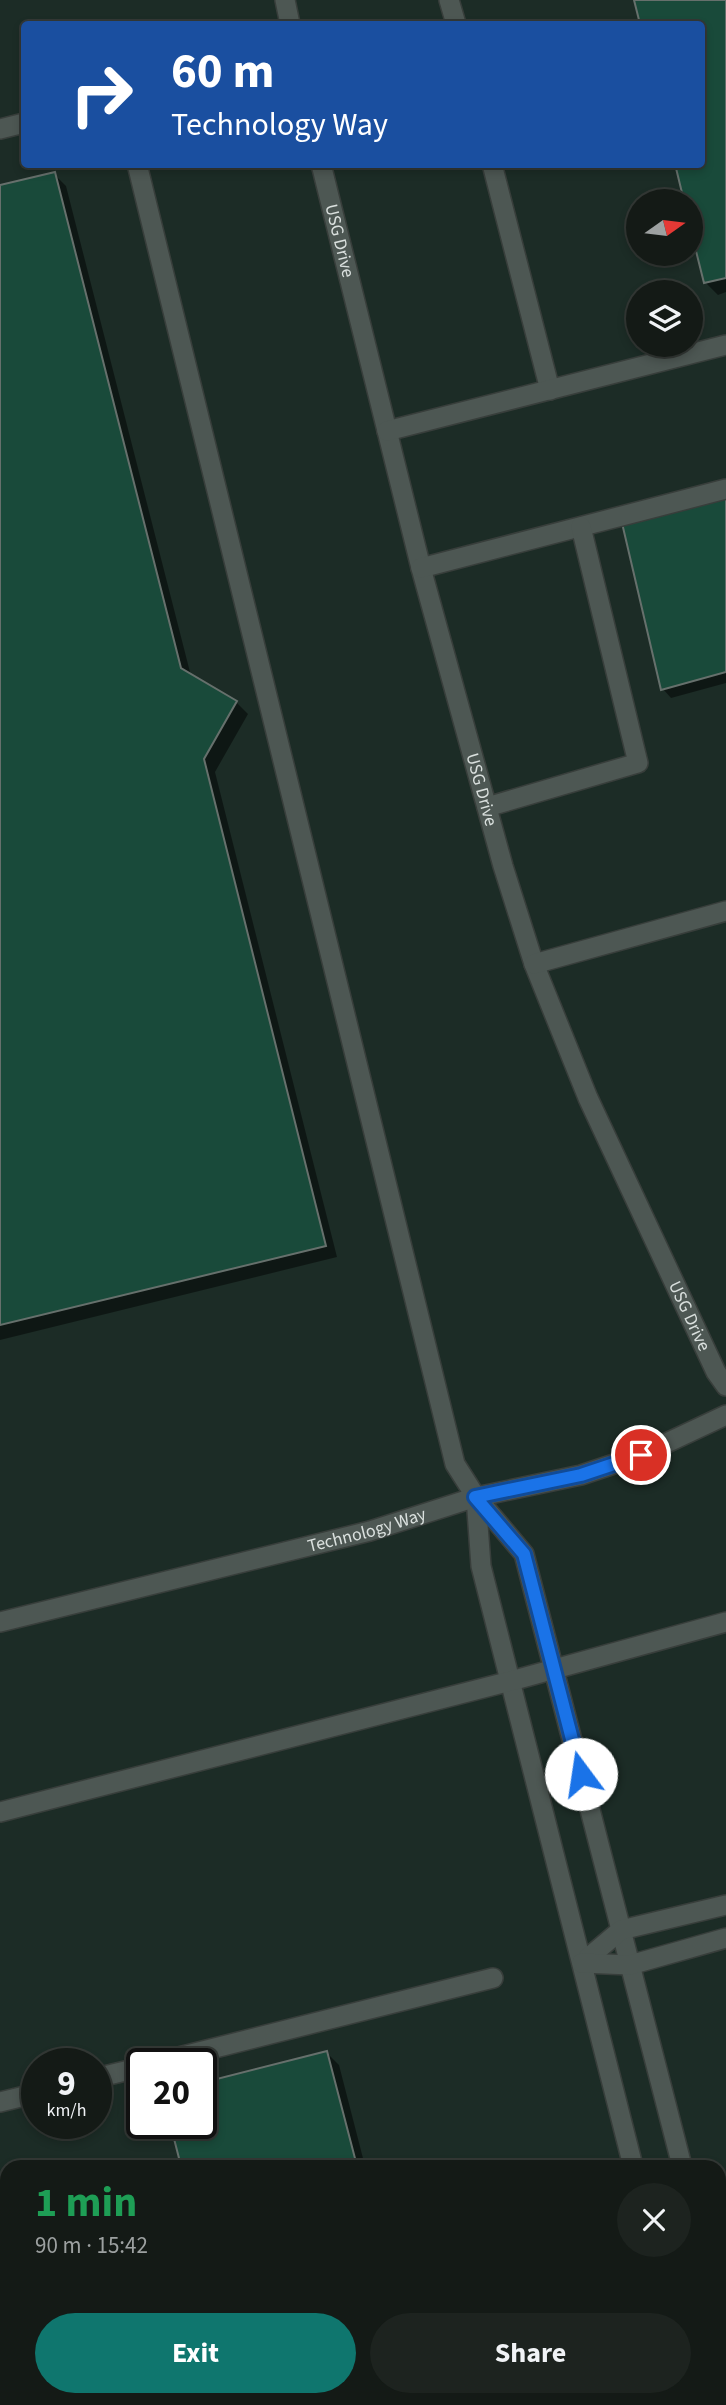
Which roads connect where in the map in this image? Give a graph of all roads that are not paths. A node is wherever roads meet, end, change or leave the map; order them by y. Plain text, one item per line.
1 (285, 0) edge
2 (449, 0) edge
3 (289, 21) edge
4 (455, 21) edge
5 (21, 124) edge
6 (0, 129) edge
7 (137, 168) edge
8 (322, 168) edge
9 (493, 168) edge
10 (726, 345) edge
11 (550, 390) junction
12 (387, 431) junction
13 (726, 489) edge
14 (581, 527) junction
15 (421, 568) junction
16 (487, 807) junction
17 (724, 918) edge
18 (534, 964) junction
19 (726, 1386) edge
20 (726, 1415) edge
21 (475, 1497) junction
22 (0, 1622) edge
23 (726, 1622) edge
24 (554, 1670) junction
25 (511, 1681) junction
26 (0, 1812) edge
27 (726, 1905) edge
28 (621, 1930) junction
29 (726, 1938) edge
30 (582, 1963) junction
31 (630, 1965) junction
32 (492, 1978) dead end
33 (214, 2048) edge
34 (21, 2097) edge
35 (0, 2102) edge
36 (631, 2160) edge
37 (680, 2160) edge

1 - 3 lane
2 - 4 lane
5 - 6 lane
7 - 21 lane
8 - 12 lane, USG Drive
9 - 11 lane
10 - 11 lane
11 - 12 lane
12 - 15 lane, USG Drive
13 - 14 lane
14 - 15 lane
14 - 16 lane
15 - 16 lane, USG Drive
16 - 18 lane, USG Drive
17 - 18 lane
18 - 19 lane, USG Drive
20 - 21 lane, Technology Way
21 - 22 lane, Technology Way
21 - 24 lane
21 - 25 lane
23 - 24 lane
24 - 25 lane
24 - 28 lane
25 - 26 lane
25 - 30 lane
27 - 28 lane
28 - 30 lane
28 - 31 lane
29 - 31 lane
30 - 31 lane
30 - 36 lane
31 - 37 lane
32 - 33 lane
34 - 35 lane

